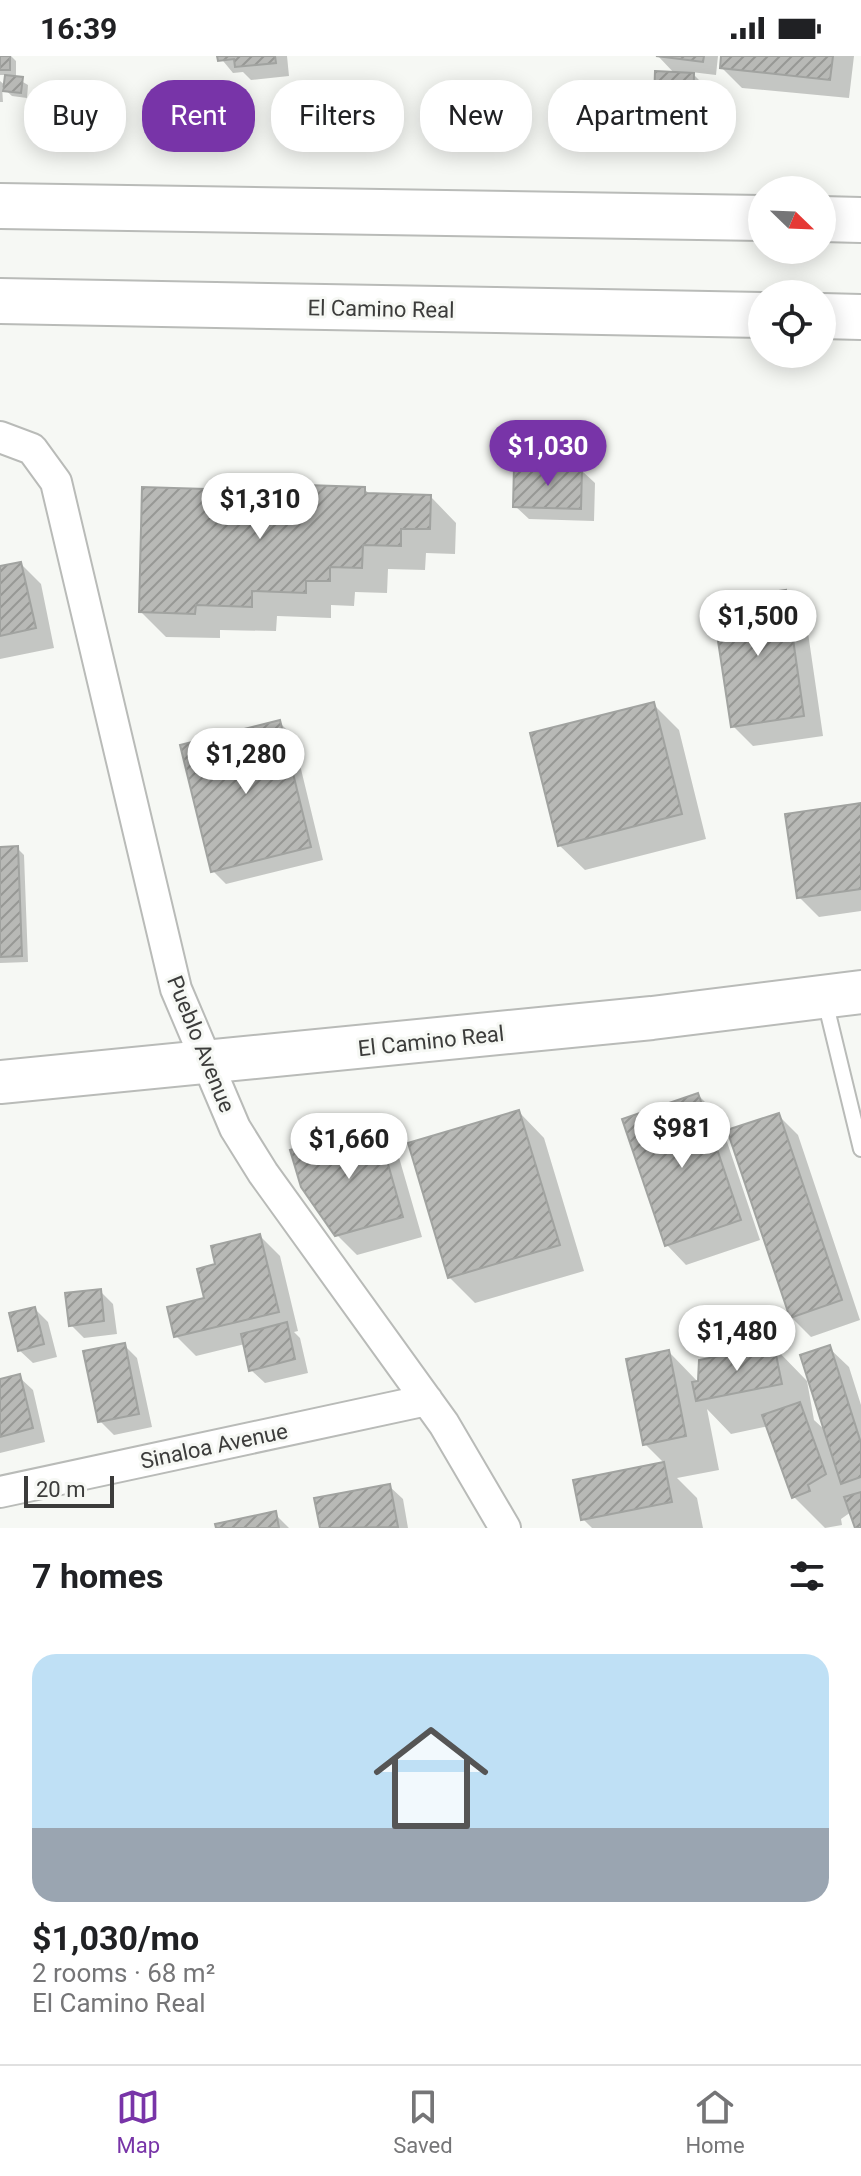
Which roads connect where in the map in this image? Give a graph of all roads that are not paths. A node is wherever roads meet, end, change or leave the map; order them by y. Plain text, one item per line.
1 (0, 195) edge
2 (0, 206) edge
3 (117, 208) junction
4 (748, 218) edge
5 (836, 219) edge
6 (861, 220) edge
7 (0, 301) edge
8 (748, 315) edge
9 (836, 316) edge
10 (861, 317) edge
11 (0, 437) edge
12 (843, 995) edge
13 (205, 1063) junction
14 (0, 1082) edge
15 (854, 1088) edge
16 (861, 1149) edge
17 (427, 1400) junction
18 (0, 1492) edge
19 (505, 1528) edge

1 - 3 highway
2 - 3 highway
3 - 4 highway
5 - 6 highway
7 - 8 highway, El Camino Real
9 - 10 highway
11 - 13 street, Pueblo Avenue
12 - 13 main road, El Camino Real
12 - 15 lane
13 - 14 main road, El Camino Real
13 - 17 street, Pueblo Avenue
15 - 16 lane
17 - 18 street, Sinaloa Avenue
17 - 19 street, Pueblo Avenue

